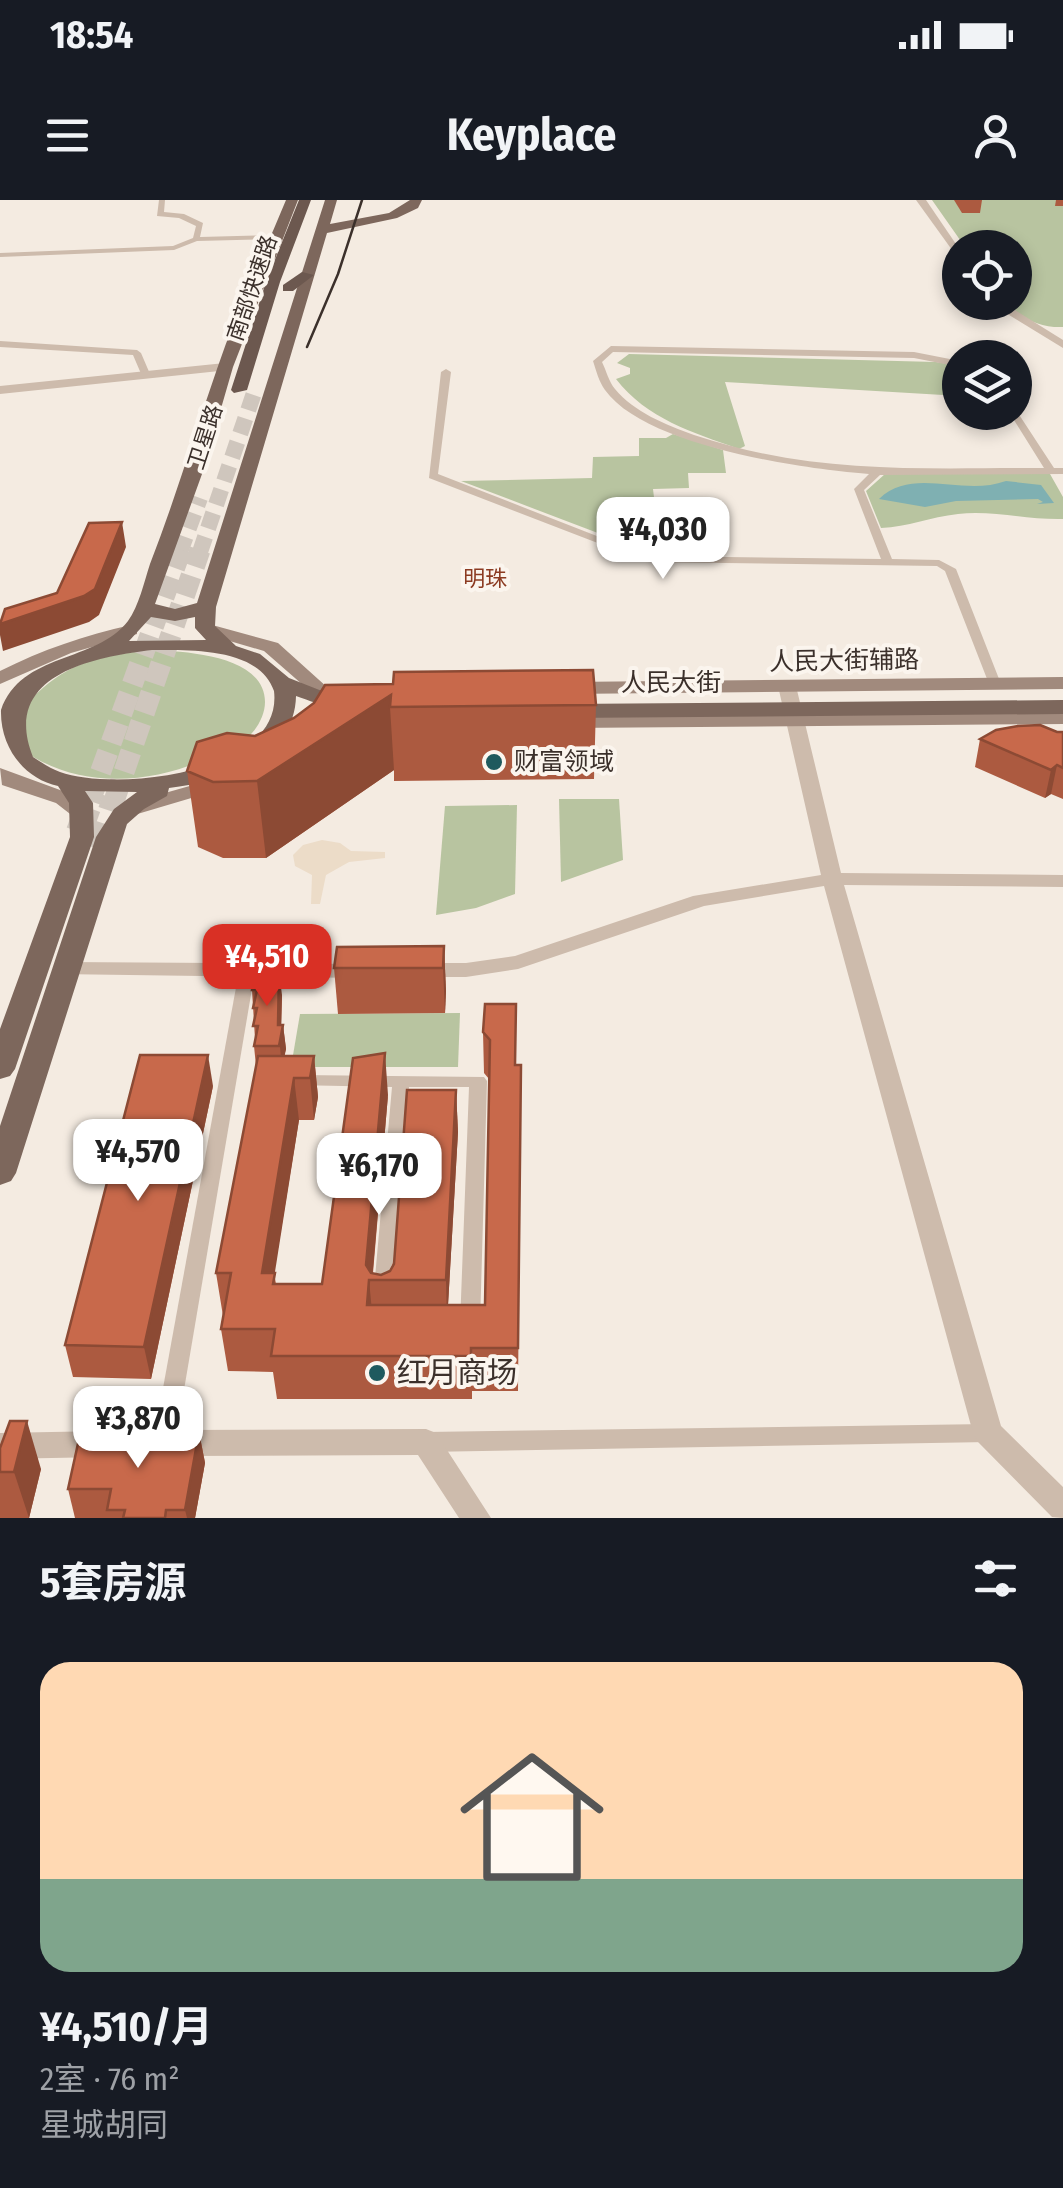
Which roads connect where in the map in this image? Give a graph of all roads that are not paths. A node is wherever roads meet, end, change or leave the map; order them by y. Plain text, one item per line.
1 (162, 200) edge
2 (305, 200) edge
3 (412, 200) edge
4 (920, 200) edge
5 (326, 201) edge
6 (287, 203) edge
7 (322, 231) junction
8 (942, 232) edge
9 (278, 236) junction
10 (196, 239) junction
11 (0, 255) edge
12 (269, 258) junction
13 (307, 274) junction
14 (281, 285) junction
15 (1023, 320) edge
16 (0, 344) edge
17 (1063, 344) edge
18 (942, 361) edge
19 (226, 367) junction
20 (446, 372) dead end
21 (144, 374) junction
22 (0, 390) edge
23 (247, 390) tunnel mouth
24 (1026, 430) edge
25 (1057, 471) edge
26 (877, 472) junction
27 (888, 562) junction
28 (145, 606) junction
29 (206, 617) junction
30 (132, 630) junction
31 (233, 651) junction
32 (91, 654) junction
33 (58, 664) junction
34 (277, 677) junction
35 (0, 678) edge
36 (995, 684) junction
37 (1063, 684) edge
38 (0, 687) edge
39 (25, 688) junction
40 (318, 688) junction
41 (1063, 694) edge
42 (0, 696) edge
43 (367, 701) junction
44 (791, 703) junction
45 (542, 705) edge
46 (1063, 707) edge
47 (1063, 718) edge
48 (283, 731) junction
49 (6, 734) edge
50 (0, 774) edge
51 (67, 782) junction
52 (178, 782) junction
53 (82, 812) junction
54 (121, 814) junction
55 (832, 879) junction
56 (1063, 882) edge
57 (65, 969) junction
58 (371, 970) edge
59 (409, 970) edge
60 (247, 972) junction
61 (0, 1069) edge
62 (402, 1081) junction
63 (274, 1082) edge
64 (0, 1173) edge
65 (382, 1306) edge
66 (469, 1334) edge
67 (988, 1433) junction
68 (426, 1442) junction
69 (164, 1444) junction
70 (5, 1446) edge
71 (0, 1483) edge
72 (1063, 1507) edge
73 (476, 1518) edge

1 - 10 street
2 - 14 highway, 南部快速路
3 - 5 main road
3 - 7 main road
4 - 8 street
5 - 7 main road, 卫星路
5 - 14 highway, 南部快速路
6 - 9 main road, 卫星路
7 - 13 main road, 卫星路
9 - 10 street
9 - 12 main road, 卫星路
10 - 11 street
12 - 14 highway
12 - 19 main road, 卫星路
13 - 14 highway
13 - 29 main road, 卫星路
14 - 23 highway, 南部快速路
15 - 17 street
16 - 21 street
18 - 26 street
19 - 21 street
19 - 28 main road, 卫星路
20 - 27 street
21 - 22 street
24 - 25 street
25 - 26 street
26 - 27 street
27 - 36 street
28 - 29 main road
28 - 30 main road, 卫星路
29 - 31 main road
29 - 40 main road
30 - 32 main road
30 - 35 main road
31 - 32 main road
31 - 34 main road
32 - 33 main road
33 - 38 main road
33 - 39 main road
34 - 40 main road
34 - 43 main road
34 - 48 main road
36 - 37 main road, 人民大街辅路
36 - 44 main road, 人民大街辅路
39 - 42 main road
39 - 49 main road
40 - 43 main road
41 - 44 main road, 人民大街
43 - 48 main road
44 - 45 main road, 人民大街
44 - 46 main road, 人民大街
44 - 47 main road
44 - 55 street
48 - 52 main road
48 - 54 main road
49 - 51 main road
50 - 53 main road
51 - 52 main road
51 - 53 main road
52 - 54 main road
53 - 61 main road
54 - 57 main road
55 - 56 street
55 - 59 street
55 - 67 street
57 - 60 street
57 - 64 main road
58 - 60 street
60 - 69 street
62 - 63 street
62 - 65 street
62 - 66 street
67 - 68 street
67 - 72 street
68 - 69 street
68 - 73 street
69 - 70 street
70 - 71 main road

